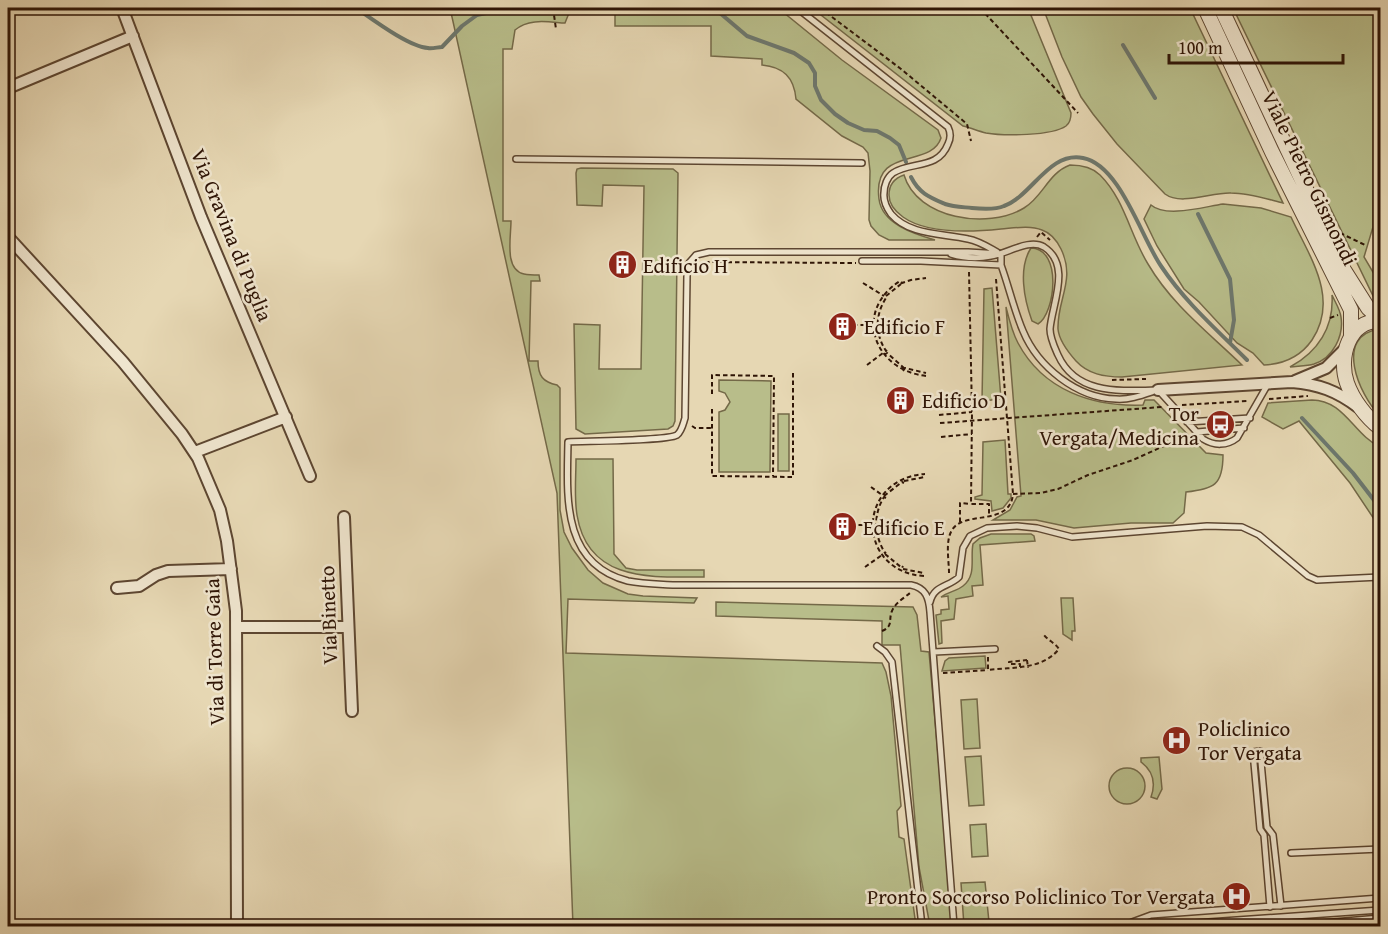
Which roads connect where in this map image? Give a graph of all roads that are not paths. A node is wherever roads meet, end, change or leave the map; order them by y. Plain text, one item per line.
1 (122, 8) edge
2 (797, 8) edge
3 (1205, 8) edge
4 (1221, 8) edge
5 (133, 36) junction
6 (8, 88) edge
7 (516, 159) dead end
8 (862, 163) dead end
9 (8, 237) edge
10 (863, 253) junction
11 (1001, 254) junction
12 (998, 265) junction
13 (1380, 320) edge
14 (1349, 342) junction
15 (1292, 382) junction
16 (1268, 384) junction
17 (1158, 390) junction
18 (1364, 411) junction
19 (286, 417) junction
20 (1250, 418) junction
21 (1187, 422) junction
22 (1244, 428) junction
23 (1380, 428) edge
24 (1196, 431) junction
25 (195, 452) junction
26 (310, 476) dead end
27 (344, 517) dead end
28 (231, 569) junction
29 (1380, 577) edge
30 (117, 588) dead end
31 (929, 603) junction
32 (237, 627) junction
33 (348, 627) junction
34 (877, 646) dead end
35 (995, 649) dead end
36 (933, 652) junction
37 (352, 711) dead end
38 (1380, 849) edge
39 (1291, 853) dead end
40 (1380, 898) edge
41 (1281, 906) junction
42 (1270, 907) junction
43 (1380, 910) edge
44 (1380, 918) edge
45 (237, 925) edge
46 (109, 927) edge
47 (922, 927) edge
48 (954, 927) edge
49 (1129, 927) edge
50 (1152, 927) edge
51 (1288, 927) edge

1 - 5 street, Via Gravina di Puglia
2 - 11 lane
3 - 14 street, Viale Pietro Gismondi
4 - 13 street, Viale Pietro Gismondi
5 - 6 street
5 - 19 street, Via Gravina di Puglia
7 - 8 lane
9 - 25 street, Via di Torre Gaia
10 - 11 lane
10 - 12 lane
10 - 31 lane
11 - 12 lane
11 - 17 lane
12 - 17 lane
13 - 14 street
14 - 15 street
14 - 18 street, Viale Pietro Gismondi
15 - 16 street
15 - 18 street
16 - 17 street
16 - 20 lane
17 - 21 lane
18 - 23 street, Viale Pietro Gismondi
19 - 25 street
19 - 26 street, Via Gravina di Puglia
20 - 21 lane
20 - 22 lane
21 - 24 lane
22 - 24 lane
22 - 24 lane
25 - 28 street, Via di Torre Gaia
27 - 33 street, Via Binetto
28 - 30 street
28 - 32 street, Via di Torre Gaia
29 - 31 lane
31 - 36 lane
32 - 33 street
32 - 45 street, Via di Torre Gaia
33 - 37 street, Via Binetto
34 - 47 lane
35 - 36 lane
36 - 48 lane
38 - 39 lane
40 - 41 lane
41 - 42 lane
41 - 42 lane
42 - 49 lane
43 - 50 lane
44 - 51 lane
45 - 46 lane

